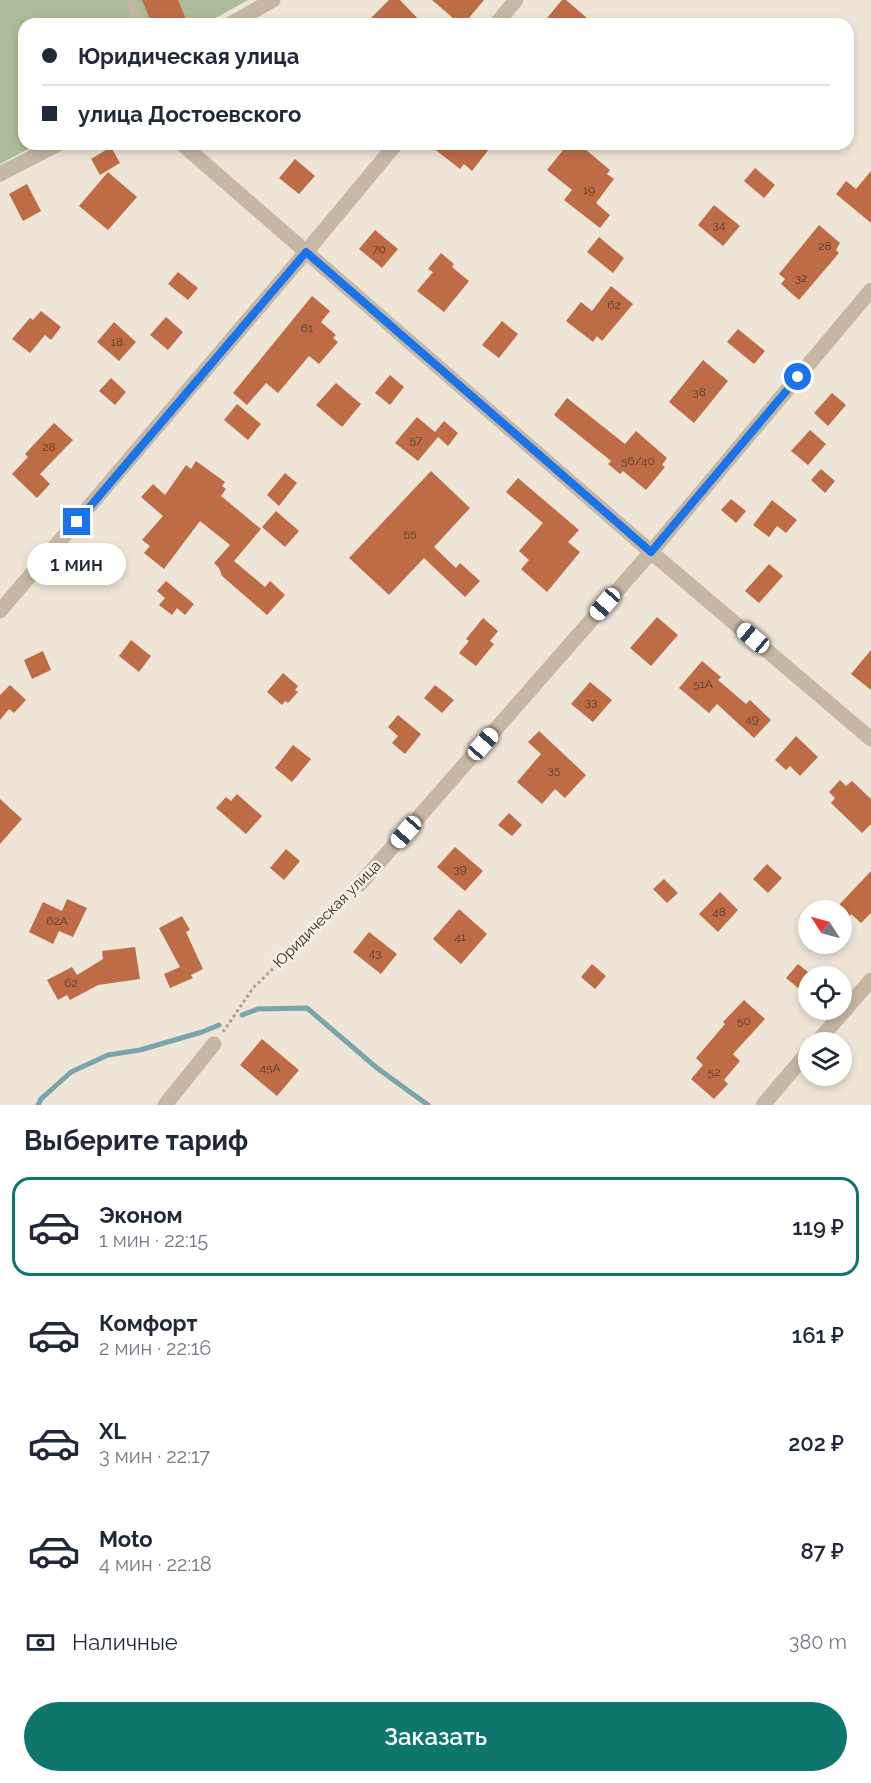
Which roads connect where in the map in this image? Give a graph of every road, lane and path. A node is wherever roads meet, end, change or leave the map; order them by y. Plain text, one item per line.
1 (130, 0) edge
2 (273, 0) edge
3 (516, 0) edge
4 (138, 18) edge
5 (241, 18) edge
6 (501, 18) edge
7 (46, 150) edge
8 (189, 150) edge
9 (391, 150) edge
10 (0, 174) edge
11 (306, 252) junction
12 (871, 290) edge
13 (651, 552) junction
14 (0, 611) edge
15 (871, 739) edge
16 (360, 884) joint
17 (871, 980) edge
18 (826, 1032) edge
19 (214, 1044) joint
20 (798, 1064) edge
21 (165, 1105) edge
22 (763, 1105) edge

1 - 4 lane
2 - 5 street
3 - 6 street
7 - 10 street
8 - 11 street
9 - 11 street
11 - 13 street
11 - 14 street
12 - 13 street, Юридическая улица
13 - 15 street
13 - 16 street, Юридическая улица
16 - 19 path, Юридическая улица
17 - 18 street
19 - 21 street
20 - 22 street

